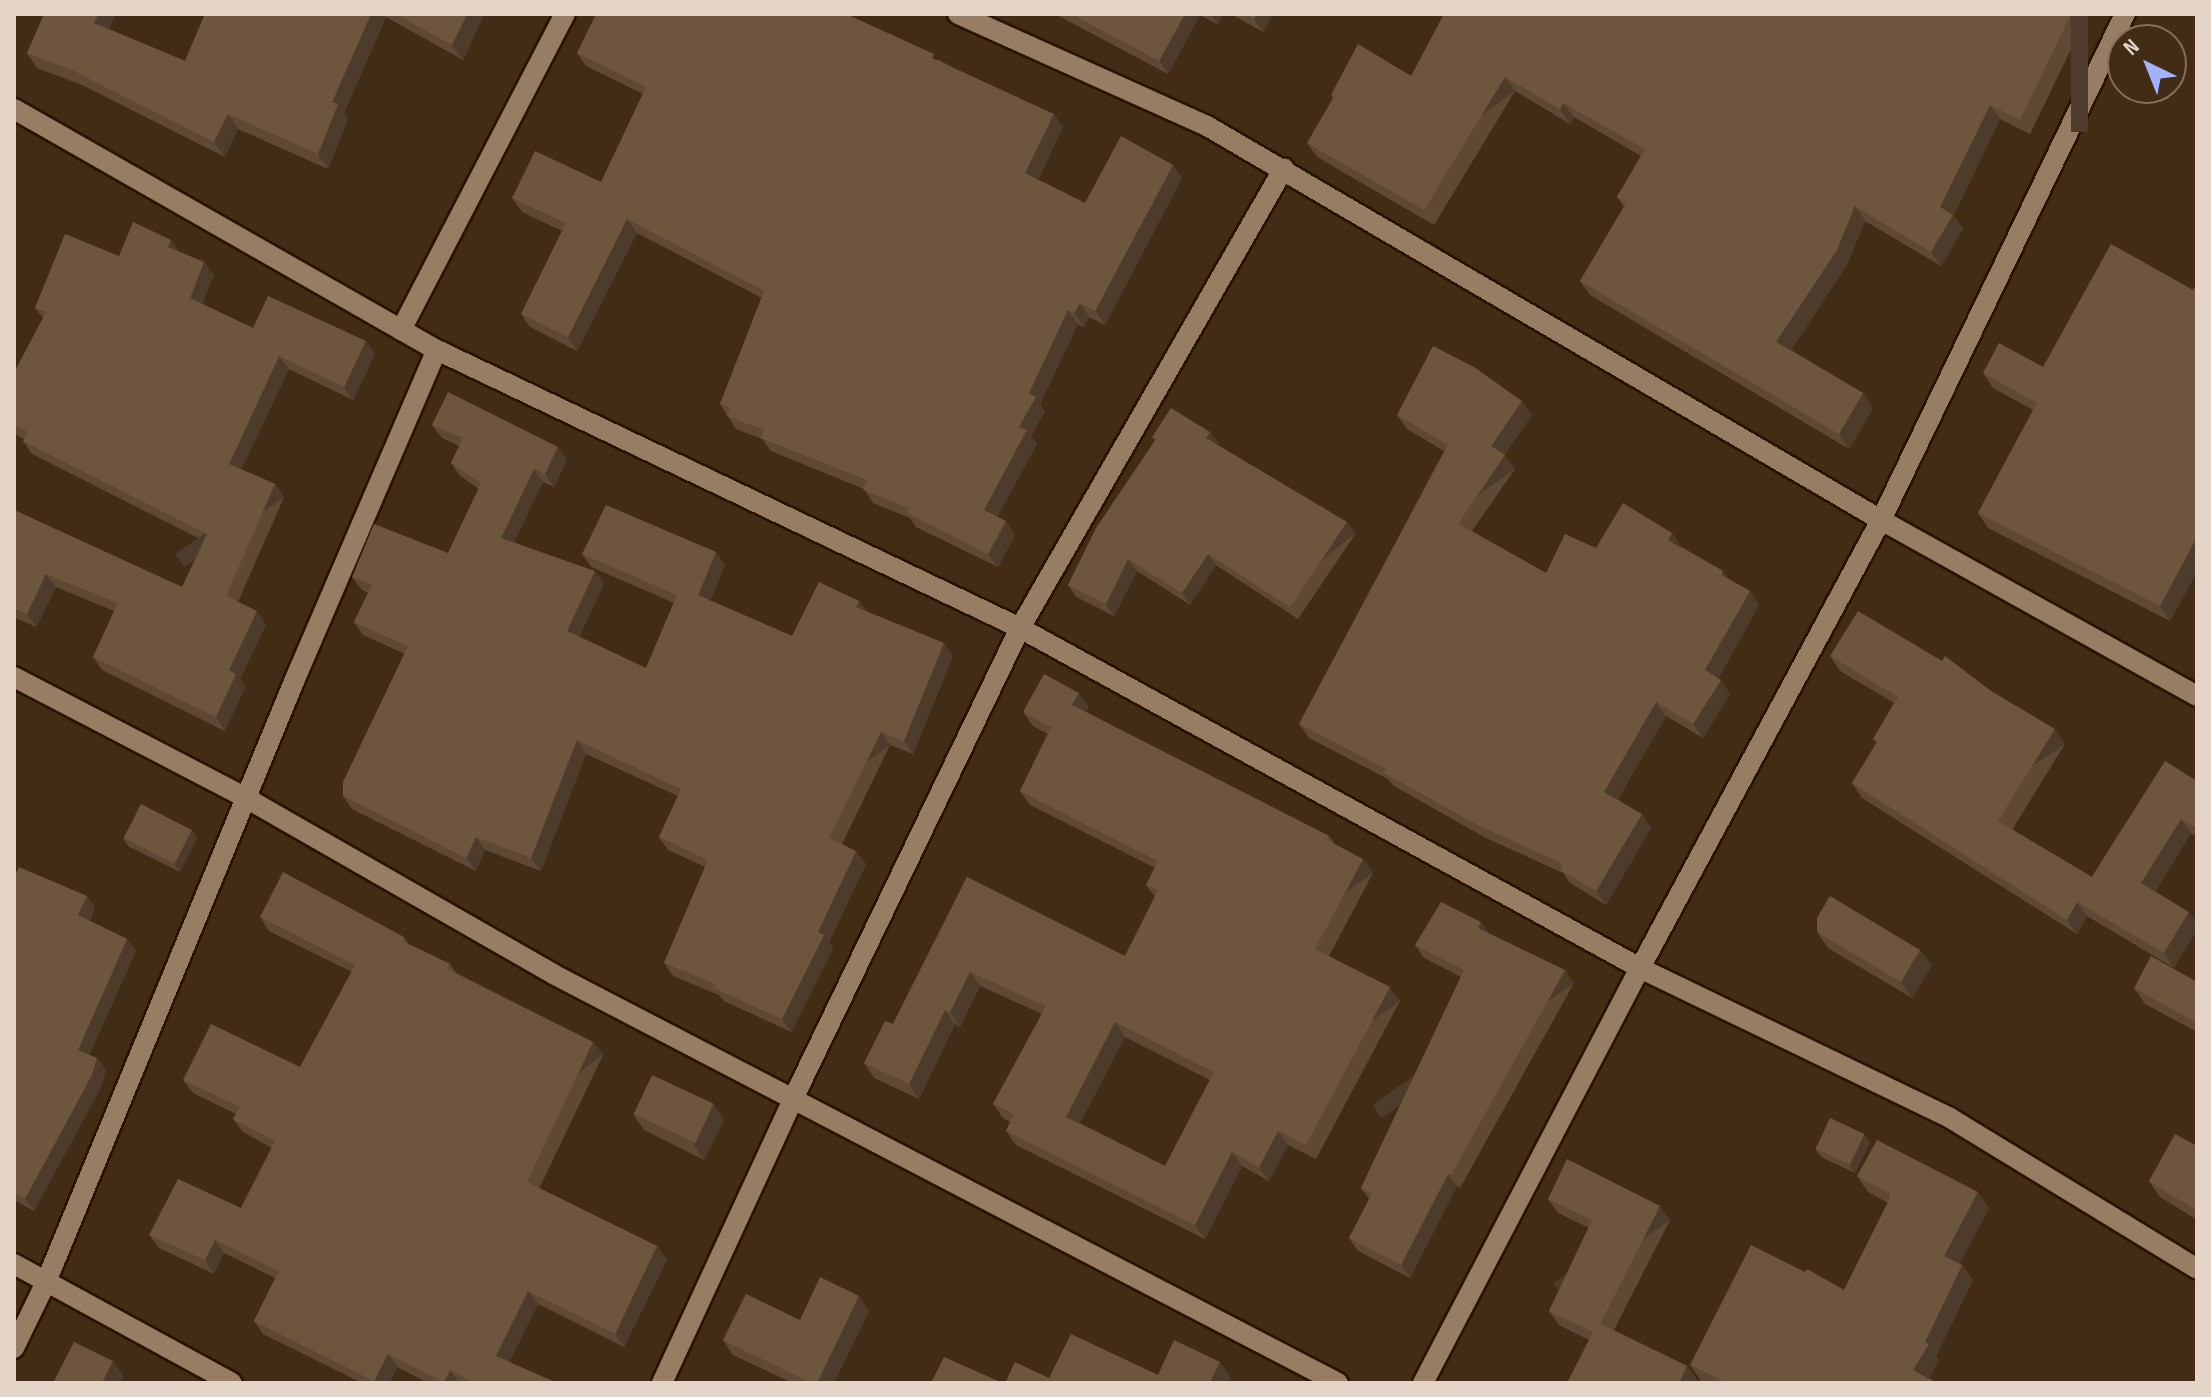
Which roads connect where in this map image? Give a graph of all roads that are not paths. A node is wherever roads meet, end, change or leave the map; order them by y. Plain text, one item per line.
1 (565, 14) edge
2 (958, 14) edge
3 (2125, 14) edge
4 (14, 109) edge
5 (1284, 168) junction
6 (401, 330) junction
7 (437, 350) junction
8 (1881, 520) junction
9 (1020, 628) junction
10 (14, 677) edge
11 (2197, 696) edge
12 (246, 798) junction
13 (1640, 968) junction
14 (793, 1099) junction
15 (14, 1264) edge
16 (2197, 1269) edge
17 (46, 1282) junction
18 (14, 1348) edge
19 (232, 1383) edge
20 (662, 1383) edge
21 (1338, 1383) edge
22 (1423, 1383) edge

1 - 6 street
2 - 5 street
3 - 8 street
4 - 6 street
5 - 8 street
5 - 9 street
6 - 7 street
7 - 9 street
7 - 12 street
8 - 11 street
8 - 13 street
9 - 13 street
9 - 14 street
10 - 12 street
12 - 14 street
12 - 17 street
13 - 16 street
13 - 22 street
14 - 20 street
14 - 21 street
15 - 17 street
17 - 18 street
17 - 19 street

